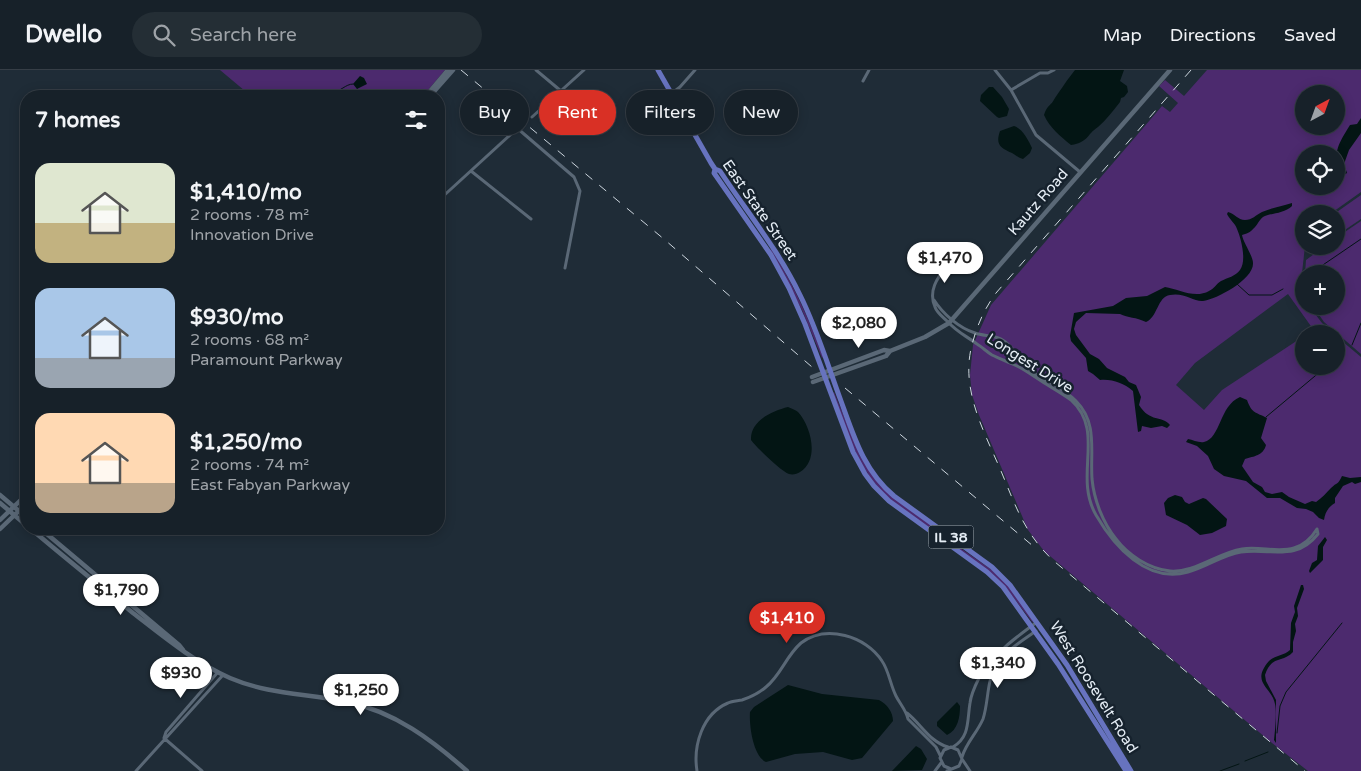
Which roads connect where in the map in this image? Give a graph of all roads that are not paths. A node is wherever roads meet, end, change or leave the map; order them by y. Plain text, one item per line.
1 (448, 70) edge
2 (453, 70) edge
3 (536, 70) edge
4 (584, 70) edge
5 (658, 70) edge
6 (695, 70) edge
7 (869, 70) edge
8 (995, 70) edge
9 (1054, 70) edge
10 (1170, 70) edge
11 (1039, 72) edge
12 (863, 81) dead end
13 (431, 90) edge
14 (435, 90) edge
15 (560, 90) edge
16 (562, 90) edge
17 (669, 90) edge
18 (676, 90) edge
19 (1011, 90) junction
20 (539, 110) edge
21 (532, 116) dead end
22 (510, 135) edge
23 (525, 135) edge
24 (695, 135) edge
25 (715, 169) junction
26 (472, 170) junction
27 (1080, 172) junction
28 (445, 195) edge
29 (531, 219) dead end
30 (947, 266) dead end
31 (565, 268) dead end
32 (951, 321) junction
33 (979, 334) junction
34 (976, 342) junction
35 (831, 373) junction
36 (824, 375) junction
37 (813, 380) dead end
38 (0, 494) edge
39 (20, 501) edge
40 (0, 503) edge
41 (14, 507) junction
42 (10, 511) junction
43 (20, 511) joint
44 (15, 515) junction
45 (0, 520) edge
46 (20, 520) edge
47 (0, 530) edge
48 (38, 535) edge
49 (48, 535) edge
50 (1038, 622) junction
51 (1042, 627) junction
52 (1034, 629) junction
53 (184, 651) junction
54 (220, 673) junction
55 (906, 713) junction
56 (164, 738) junction
57 (951, 747) junction
58 (940, 755) junction
59 (962, 758) junction
60 (941, 762) junction
61 (951, 770) edge
62 (960, 770) edge
63 (136, 771) edge
64 (202, 771) edge
65 (467, 771) edge
66 (697, 771) edge
67 (935, 771) edge
68 (970, 771) edge
69 (1126, 771) edge
70 (1131, 771) edge

1 - 13 main road
2 - 14 main road
3 - 15 street
4 - 16 street
5 - 17 main road, East State Street / IL 38
6 - 18 street
7 - 12 street
8 - 19 street
9 - 11 street
10 - 27 main road, Kautz Road
11 - 19 street
19 - 27 street
20 - 21 street
22 - 26 street
23 - 31 street
24 - 25 main road, East State Street / IL 38
25 - 35 main road, East State Street / IL 38
25 - 36 main road, West Roosevelt Road / IL 38
26 - 28 street
26 - 29 street
27 - 32 main road, Kautz Road
30 - 32 street
32 - 33 street, Longest Drive
32 - 34 street, Longest Drive
32 - 35 main road, Kautz Road
33 - 34 street
33 - 34 street, Longest Drive
35 - 36 main road, Kautz Road
35 - 50 main road, West Roosevelt Road / IL 38
36 - 37 main road, Kautz Road
36 - 52 main road, West Roosevelt Road / IL 38
38 - 41 main road
39 - 41 main road
40 - 42 main road
41 - 42 main road
41 - 43 main road
42 - 44 main road
42 - 45 main road
43 - 44 main road
44 - 46 main road
44 - 47 main road
48 - 53 main road
49 - 53 main road
50 - 51 main road, West Roosevelt Road / IL 38
50 - 52 street
51 - 52 street
51 - 70 main road, West Roosevelt Road / IL 38
52 - 57 street
52 - 59 street
52 - 69 main road, West Roosevelt Road / IL 38
53 - 54 main road
54 - 56 street
54 - 65 main road
55 - 57 street
55 - 58 street
55 - 66 street
56 - 63 street
56 - 64 street
57 - 58 street
57 - 59 street
58 - 60 street
59 - 61 street
59 - 68 street
60 - 61 street
60 - 67 street
61 - 62 street

